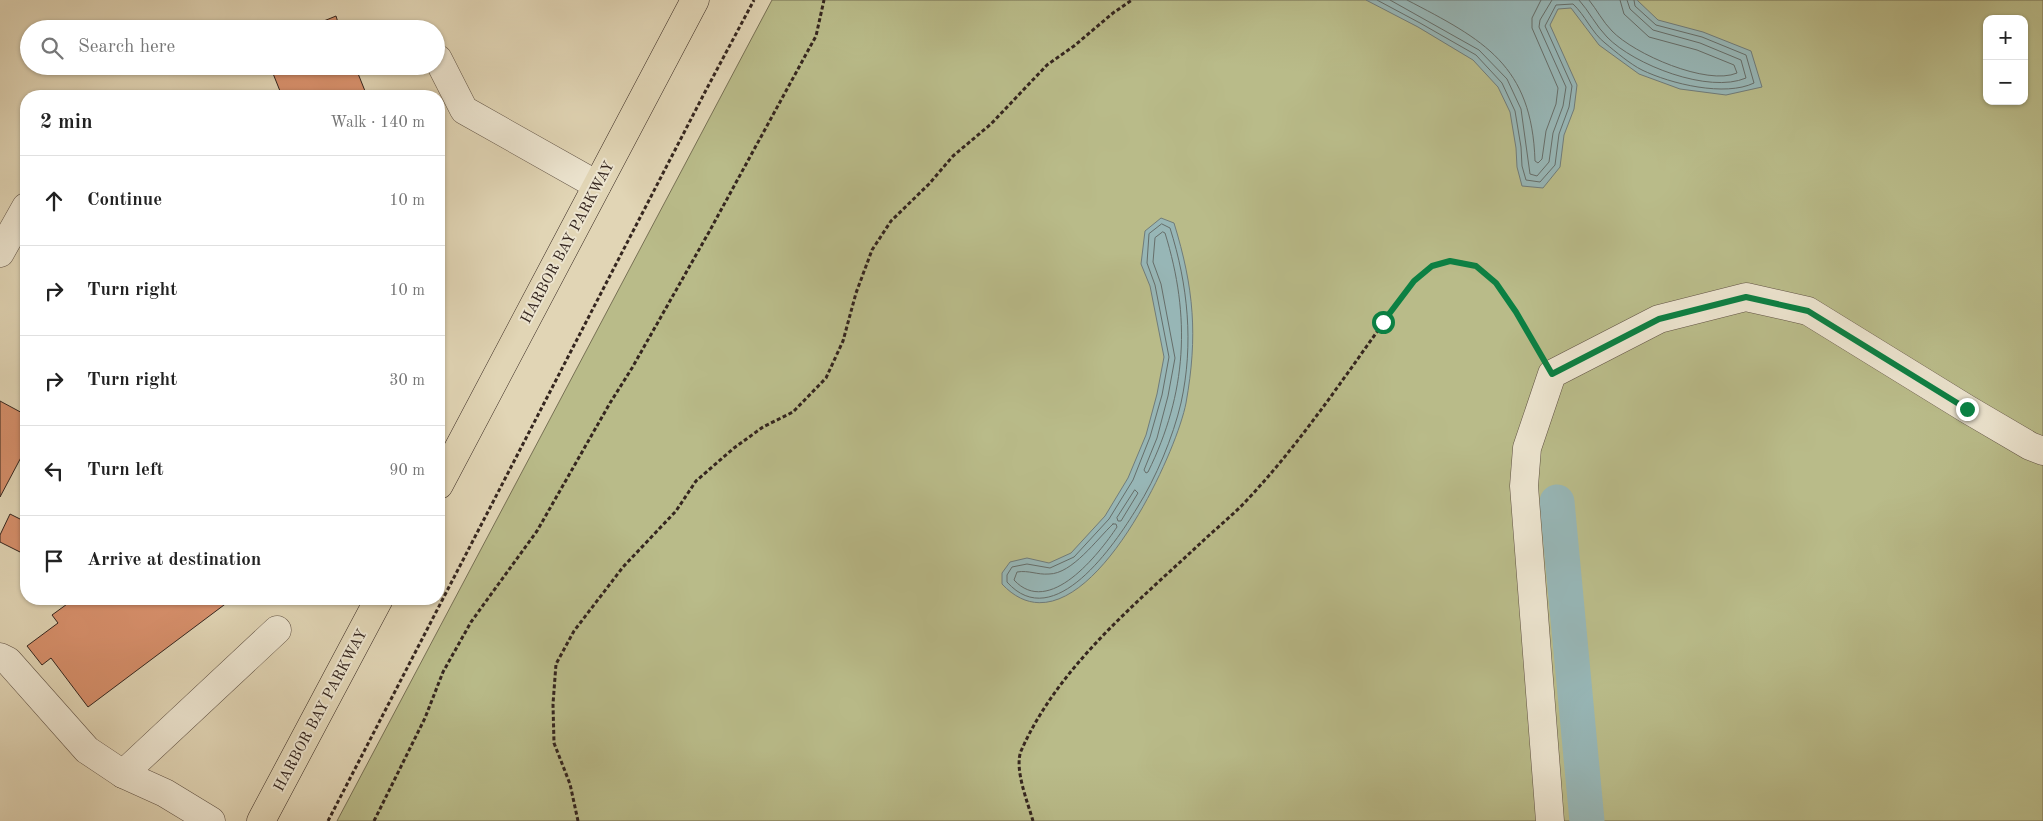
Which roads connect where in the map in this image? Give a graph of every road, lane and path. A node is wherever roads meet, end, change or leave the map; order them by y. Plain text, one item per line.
1 (695, 0) edge
2 (754, 0) edge
3 (824, 0) edge
4 (1132, 0) edge
5 (445, 73) edge
6 (597, 185) junction
7 (20, 218) edge
8 (0, 253) edge
9 (1552, 374) junction
10 (2043, 451) edge
11 (445, 474) edge
12 (445, 595) edge
13 (376, 605) edge
14 (440, 605) edge
15 (277, 630) dead end
16 (0, 657) edge
17 (123, 774) junction
18 (211, 821) edge
19 (261, 821) edge
20 (328, 821) edge
21 (374, 821) edge
22 (578, 821) edge
23 (1033, 821) edge
24 (1550, 821) edge

1 - 6 main road, HARBOR BAY PARKWAY
2 - 12 path
3 - 21 path
4 - 22 path
5 - 6 lane
6 - 11 main road, HARBOR BAY PARKWAY
7 - 8 lane
9 - 10 lane
9 - 23 path
9 - 24 lane
13 - 19 main road, HARBOR BAY PARKWAY
14 - 20 path
15 - 17 lane
16 - 17 lane
17 - 18 lane

